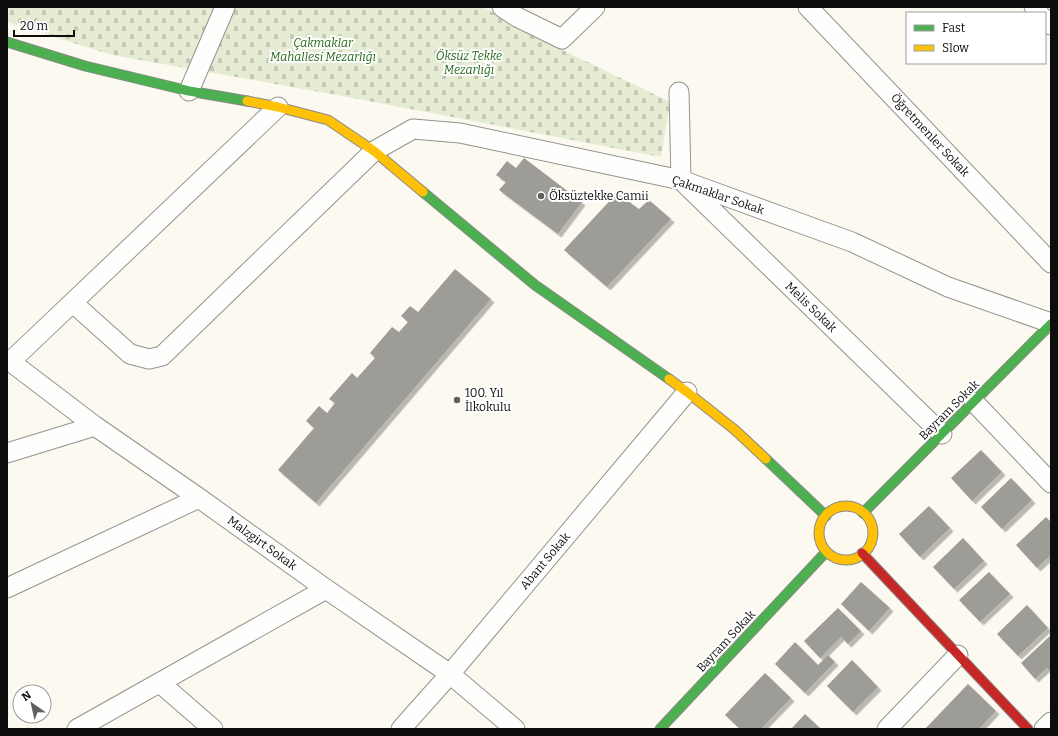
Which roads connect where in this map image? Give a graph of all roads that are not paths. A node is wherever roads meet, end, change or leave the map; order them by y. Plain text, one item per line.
1 (225, 7) edge
2 (502, 7) edge
3 (595, 7) edge
4 (808, 7) edge
5 (7, 42) edge
6 (189, 91) junction
7 (679, 92) dead end
8 (278, 107) junction
9 (374, 151) junction
10 (680, 180) junction
11 (1051, 263) edge
12 (73, 303) junction
13 (1051, 324) edge
14 (9, 360) edge
15 (686, 392) junction
16 (974, 402) junction
17 (95, 426) junction
18 (942, 434) junction
19 (7, 453) edge
20 (1051, 483) edge
21 (200, 498) junction
22 (863, 513) junction
23 (826, 516) junction
24 (826, 552) junction
25 (862, 554) junction
26 (7, 588) edge
27 (326, 589) junction
28 (958, 655) junction
29 (450, 674) junction
30 (160, 682) junction
31 (1051, 722) edge
32 (77, 729) edge
33 (213, 729) edge
34 (401, 729) edge
35 (515, 729) edge
36 (660, 729) edge
37 (887, 729) edge
38 (1028, 729) edge
39 (1044, 729) edge

1 - 6 street
2 - 3 street
4 - 11 street, Öğretmenler Sokak
5 - 6 main road
6 - 8 main road
7 - 10 street
8 - 9 main road
8 - 12 street
9 - 10 street, Çakmaklar Sokak
9 - 12 street, Çakmaklar Sokak
9 - 15 main road
10 - 13 street, Çakmaklar Sokak
10 - 18 street, Melis Sokak
12 - 14 street
13 - 16 main road, Bayram Sokak
14 - 17 street, Malzgirt Sokak
15 - 23 main road
15 - 29 street, Abant Sokak
16 - 18 main road, Bayram Sokak
16 - 20 street
17 - 19 street
17 - 21 street, Malzgirt Sokak
18 - 22 main road, Bayram Sokak
21 - 26 street
21 - 27 street, Malzgirt Sokak
22 - 23 main road
22 - 25 main road
23 - 24 main road
24 - 25 main road
24 - 36 main road, Bayram Sokak
25 - 28 main road
27 - 29 street, Malzgirt Sokak
27 - 30 street
28 - 37 street
28 - 38 main road
29 - 34 street, Abant Sokak
29 - 35 street, Malzgirt Sokak
30 - 32 street
30 - 33 street
31 - 39 street

